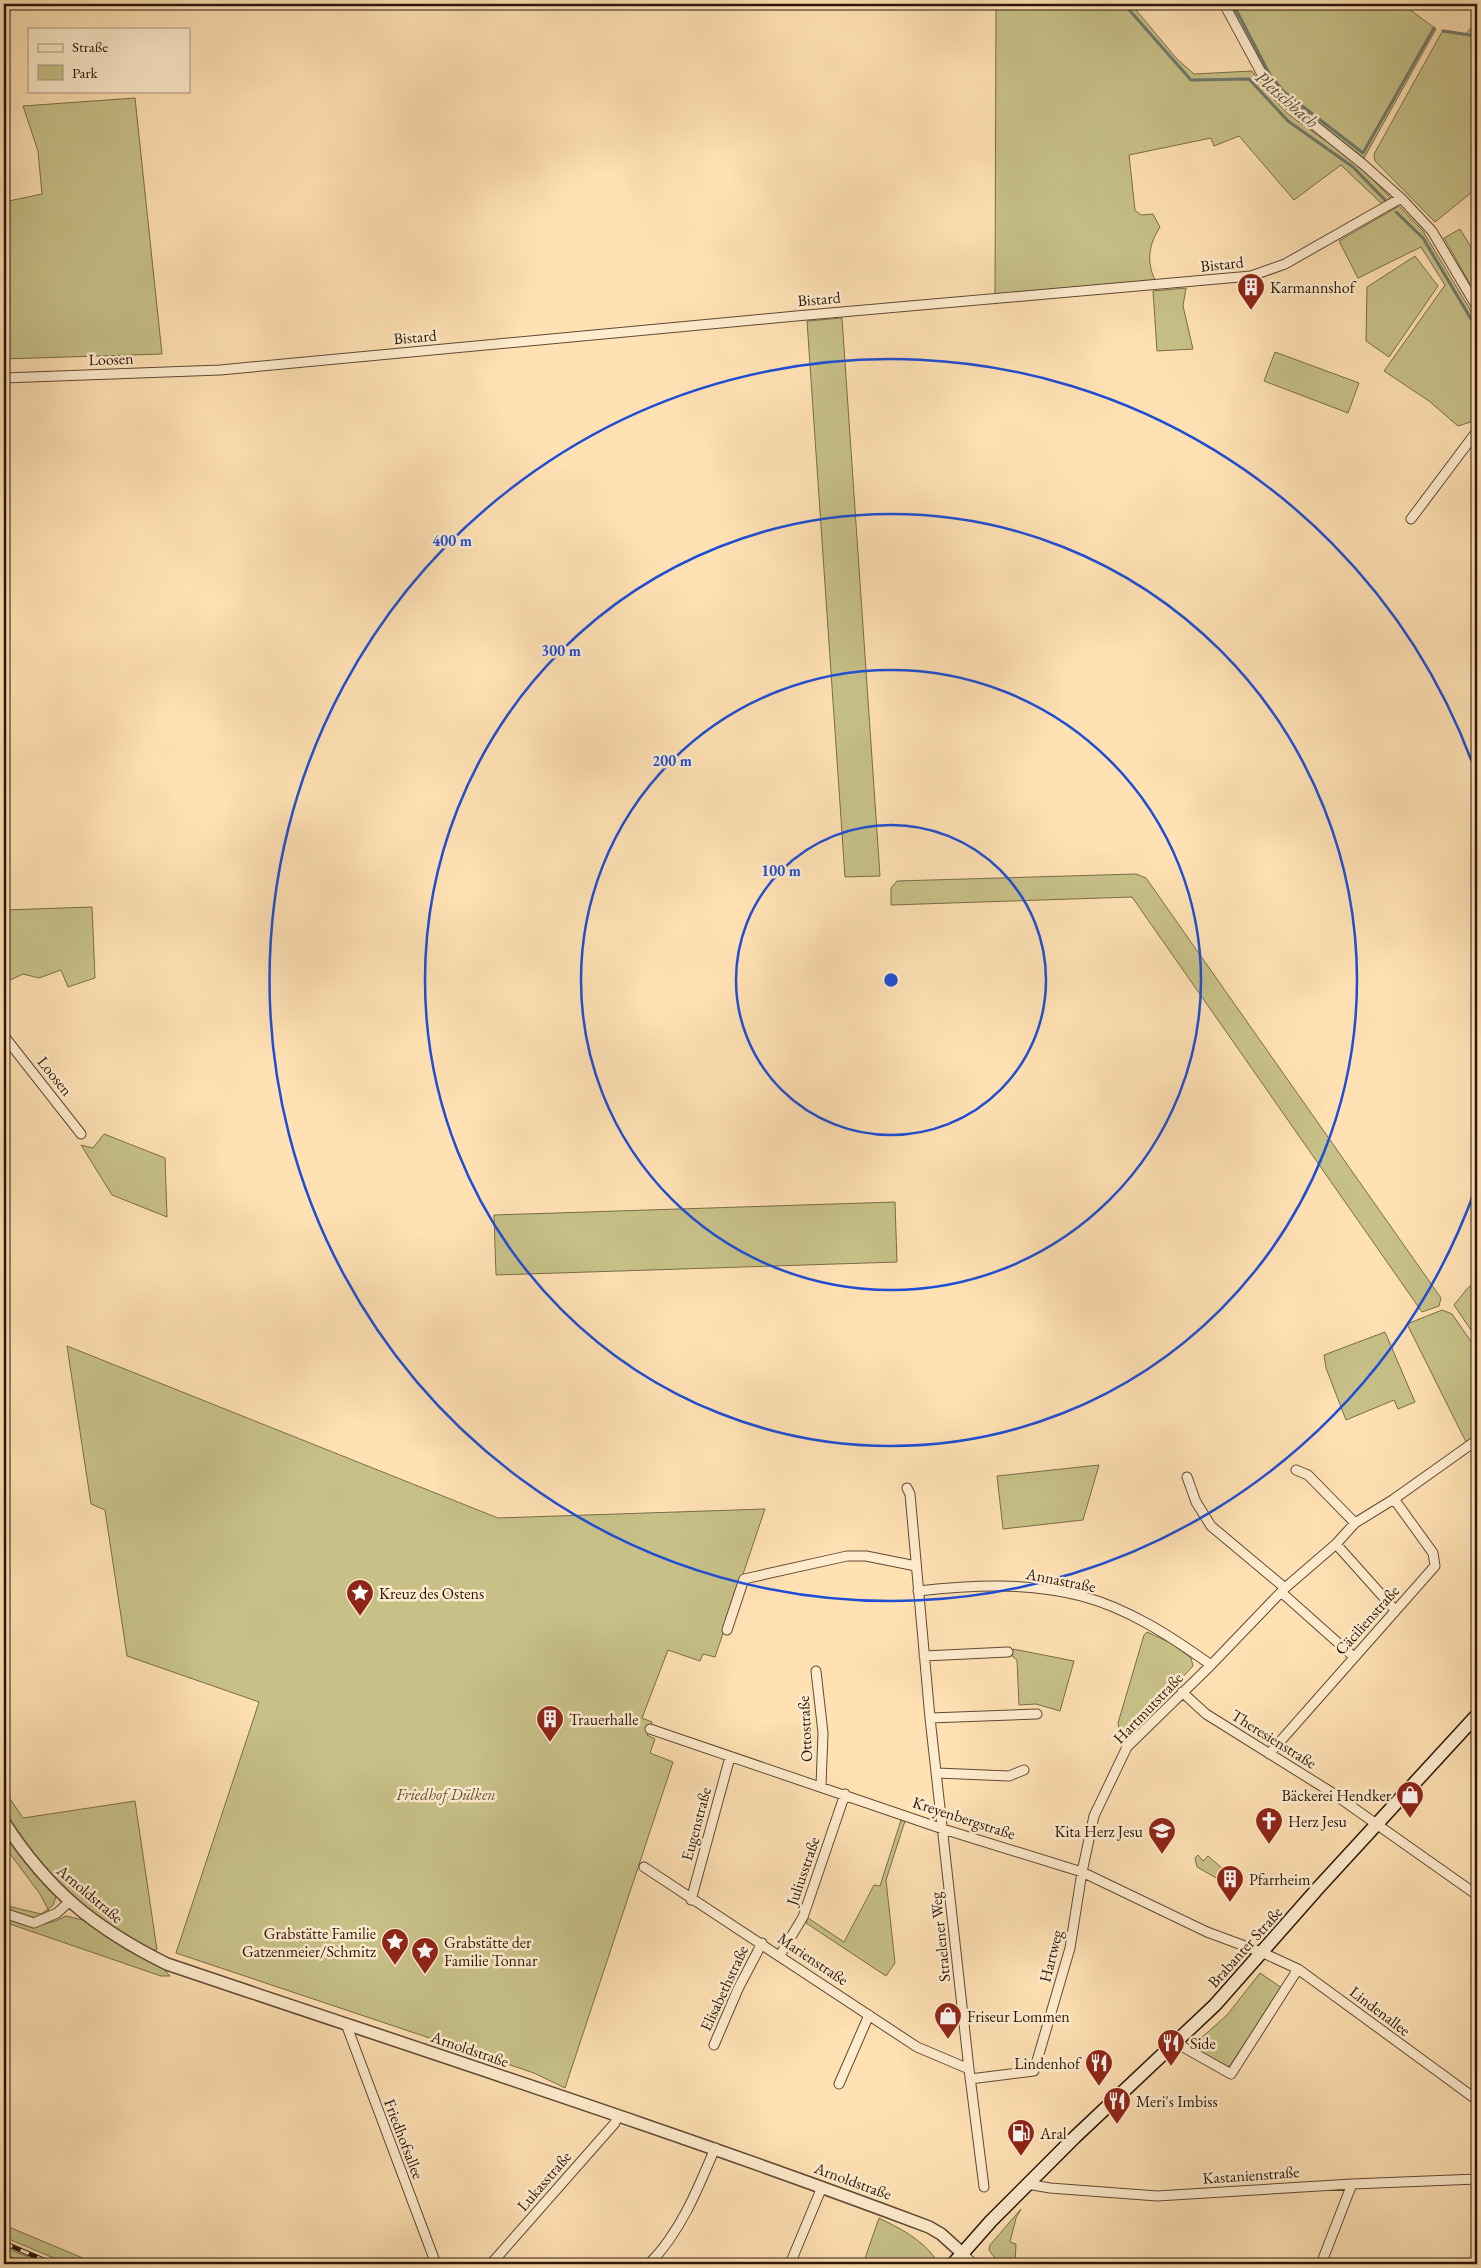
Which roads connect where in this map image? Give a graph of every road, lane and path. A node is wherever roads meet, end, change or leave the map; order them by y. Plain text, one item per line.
1 (1224, 4) edge
2 (1401, 198) junction
3 (1477, 307) edge
4 (220, 370) joint
5 (4, 378) edge
6 (1477, 431) edge
7 (1410, 519) dead end
8 (4, 1036) edge
9 (81, 1134) dead end
10 (1477, 1440) edge
11 (1296, 1470) dead end
12 (1187, 1477) dead end
13 (907, 1488) dead end
14 (1394, 1499) junction
15 (1355, 1523) junction
16 (1336, 1544) junction
17 (916, 1566) junction
18 (1283, 1590) junction
19 (918, 1591) junction
20 (1395, 1610) junction
21 (727, 1630) dead end
22 (1008, 1652) dead end
23 (924, 1656) junction
24 (1354, 1657) junction
25 (1211, 1665) junction
26 (816, 1671) dead end
27 (1182, 1692) junction
28 (1037, 1714) dead end
29 (1477, 1715) edge
30 (930, 1718) junction
31 (650, 1729) dead end
32 (1269, 1754) junction
33 (730, 1757) junction
34 (1024, 1770) dead end
35 (937, 1773) junction
36 (821, 1786) junction
37 (845, 1794) junction
38 (4, 1822) edge
39 (1377, 1824) junction
40 (943, 1829) junction
41 (644, 1867) dead end
42 (1082, 1872) junction
43 (1477, 1895) edge
44 (691, 1900) junction
45 (69, 1902) junction
46 (4, 1913) edge
47 (762, 1943) junction
48 (1261, 1952) junction
49 (780, 1955) junction
50 (1298, 1969) junction
51 (869, 2015) junction
52 (346, 2024) junction
53 (1176, 2043) junction
54 (714, 2045) dead end
55 (969, 2069) junction
56 (970, 2079) junction
57 (839, 2084) dead end
58 (1477, 2100) edge
59 (618, 2116) junction
60 (715, 2148) junction
61 (1477, 2179) edge
62 (1027, 2184) junction
63 (1352, 2184) junction
64 (984, 2186) dead end
65 (822, 2187) junction
66 (962, 2253) junction
67 (436, 2264) edge
68 (491, 2264) edge
69 (649, 2264) edge
70 (790, 2264) edge
71 (953, 2264) edge
72 (973, 2264) edge
73 (1321, 2264) edge

1 - 2 street
2 - 3 street
2 - 4 street, Bistard
4 - 5 street, Loosen
6 - 7 street
8 - 9 street, Loosen
10 - 14 street, Hartmutstraße
11 - 15 street
12 - 18 street
13 - 17 street, Straelener Weg
14 - 15 street, Hartmutstraße
14 - 20 street, Cäcilienstraße
15 - 16 street, Hartmutstraße
16 - 18 street, Hartmutstraße
16 - 20 street
17 - 19 street, Straelener Weg
17 - 21 street
18 - 24 street
18 - 25 street, Hartmutstraße
19 - 23 street, Straelener Weg
19 - 25 street, Annastraße
20 - 24 street, Cäcilienstraße
22 - 23 street
23 - 30 street, Straelener Weg
24 - 32 street, Cäcilienstraße
25 - 27 street, Hartmutstraße
26 - 36 street, Ottostraße
27 - 32 street, Theresienstraße
27 - 42 street, Hartmutstraße
28 - 30 street
29 - 39 main road, Brabanter Straße
30 - 35 street, Straelener Weg
31 - 33 street, Kreyenbergstraße
32 - 39 street, Theresienstraße
33 - 36 street, Kreyenbergstraße
33 - 44 street, Eugenstraße
34 - 35 street
35 - 40 street, Straelener Weg
36 - 37 street, Kreyenbergstraße
37 - 40 street, Kreyenbergstraße
37 - 49 street, Juliusstraße
38 - 45 street, Arnoldstraße
39 - 43 street, Theresienstraße
39 - 48 main road, Brabanter Straße
40 - 42 street, Kreyenbergstraße
40 - 55 street, Straelener Weg
41 - 44 street, Marienstraße
42 - 48 street, Kreyenbergstraße
42 - 56 street, Hartweg
44 - 47 street, Marienstraße
45 - 46 street
45 - 52 street, Arnoldstraße
47 - 49 street, Marienstraße
47 - 54 street, Elisabethstraße
48 - 50 street, Lindenallee
48 - 53 main road, Brabanter Straße
49 - 51 street, Marienstraße
50 - 53 street
50 - 58 street, Lindenallee
51 - 55 street, Marienstraße
51 - 57 street
52 - 59 street, Arnoldstraße
52 - 67 street, Friedhofsallee
53 - 62 main road, Brabanter Straße
55 - 56 street, Straelener Weg
56 - 64 street, Straelener Weg
59 - 60 street, Arnoldstraße
59 - 68 street, Lukasstraße
60 - 65 street, Arnoldstraße
60 - 69 street
61 - 63 street, Kastanienstraße
62 - 63 street, Kastanienstraße
62 - 66 main road, Brabanter Straße
63 - 73 street
65 - 66 street, Arnoldstraße
65 - 70 street
66 - 71 main road, Brabanter Straße
66 - 72 street

